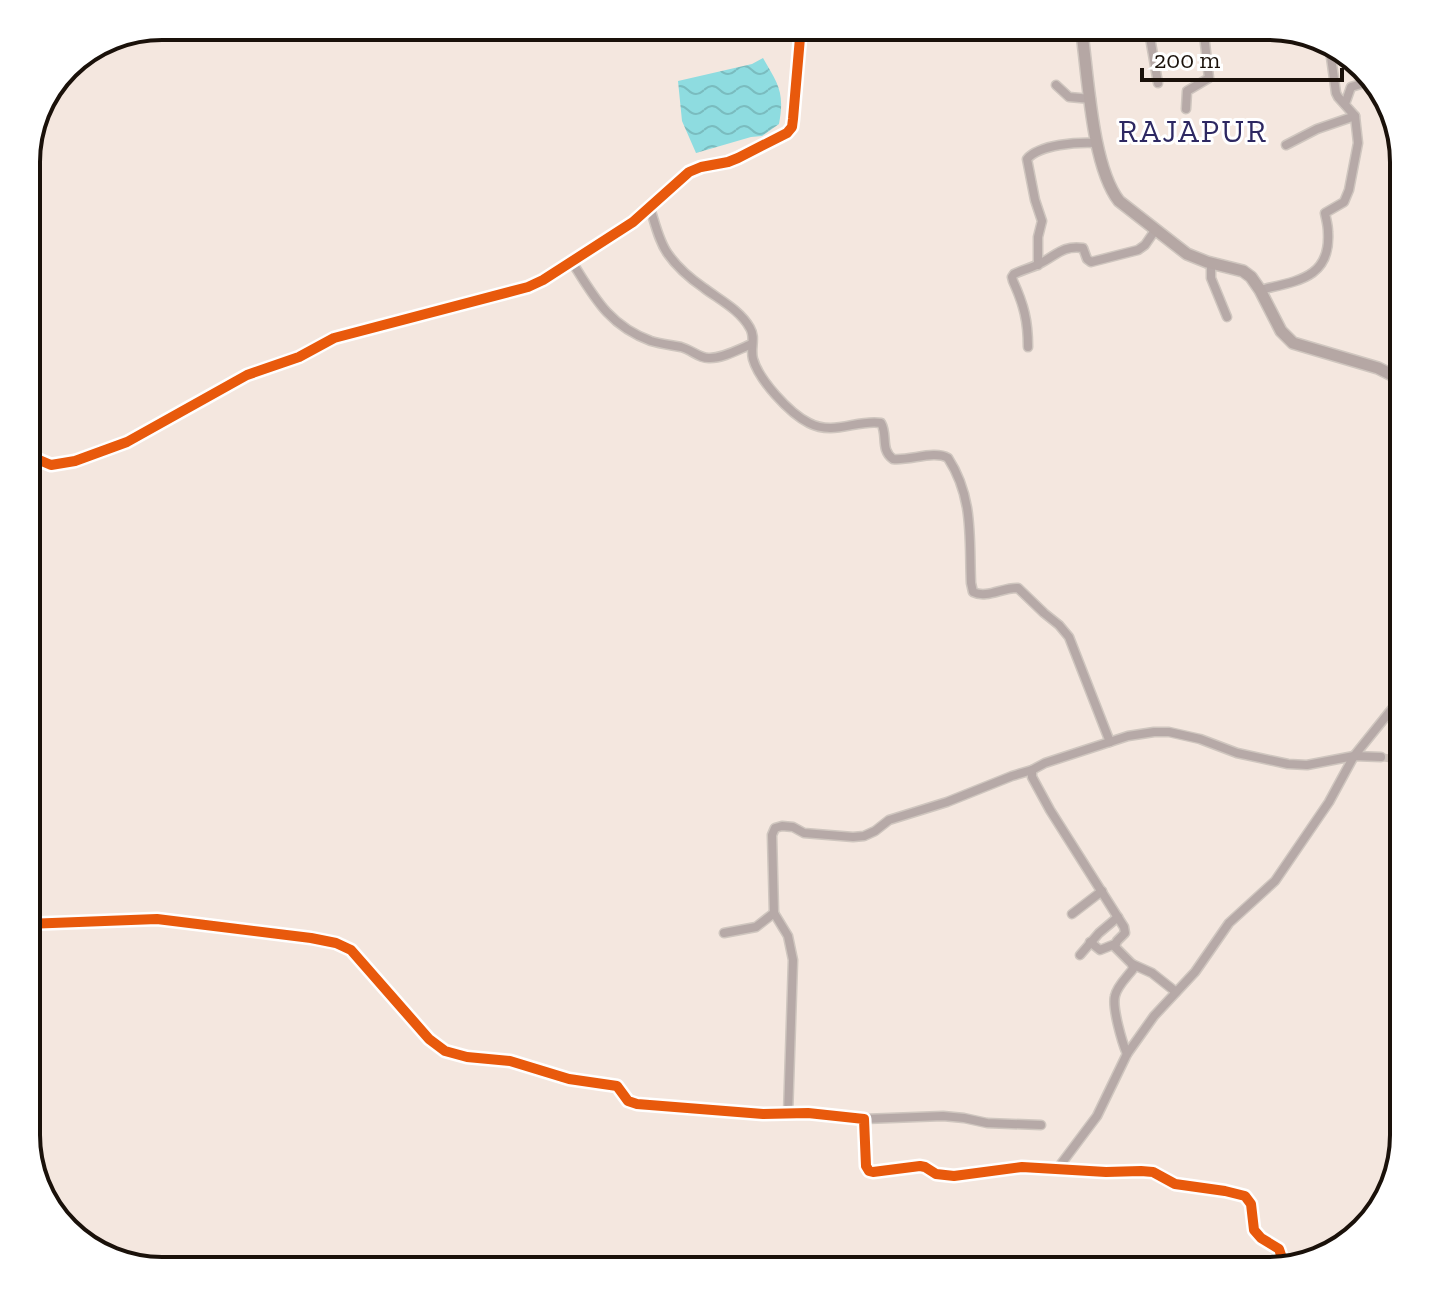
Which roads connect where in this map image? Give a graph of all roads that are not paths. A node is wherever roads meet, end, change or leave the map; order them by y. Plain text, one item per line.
1 (800, 40) edge
2 (1083, 40) edge
3 (1150, 40) edge
4 (1205, 40) edge
5 (1331, 58) edge
6 (1158, 83) dead end
7 (1361, 84) edge
8 (1056, 85) dead end
9 (1091, 99) junction
10 (1345, 104) junction
11 (1186, 109) dead end
12 (1355, 116) junction
13 (1097, 143) junction
14 (1286, 145) dead end
15 (650, 208) junction
16 (1156, 229) junction
17 (572, 262) junction
18 (1211, 262) junction
19 (1038, 265) junction
20 (1260, 290) junction
21 (1227, 317) dead end
22 (752, 344) junction
23 (1028, 347) dead end
24 (1390, 374) edge
25 (40, 460) edge
26 (1390, 711) edge
27 (1110, 742) junction
28 (1354, 756) junction
29 (1381, 757) tunnel mouth
30 (1034, 768) junction
31 (1102, 891) junction
32 (774, 913) junction
33 (1072, 914) dead end
34 (1118, 917) junction
35 (40, 923) edge
36 (724, 933) dead end
37 (1090, 942) junction
38 (1115, 944) junction
39 (1080, 955) dead end
40 (1132, 964) junction
41 (1176, 992) junction
42 (1127, 1054) junction
43 (788, 1115) junction
44 (864, 1119) junction
45 (1041, 1125) dead end
46 (1106, 1172) tunnel mouth
47 (1282, 1256) edge

1 - 15 street
2 - 9 street
3 - 6 street
4 - 11 street
5 - 10 street
7 - 10 street
8 - 9 street
9 - 13 street
10 - 12 street
12 - 14 street
12 - 20 street
13 - 16 street
13 - 19 street
15 - 17 street
15 - 22 street
16 - 18 street
16 - 19 street
17 - 22 street
17 - 25 street
18 - 20 street
18 - 21 street
19 - 23 street
20 - 24 street
22 - 27 street
26 - 28 street
27 - 28 street
27 - 30 street
28 - 29 street
28 - 41 street
30 - 31 street
30 - 32 street
31 - 33 street
31 - 34 street
32 - 36 street
32 - 43 street
34 - 37 street
34 - 38 street
35 - 43 street
37 - 38 street
37 - 39 street
38 - 40 street
40 - 41 street
40 - 42 street
41 - 42 street
42 - 44 street
43 - 44 street
44 - 45 street
46 - 47 street

